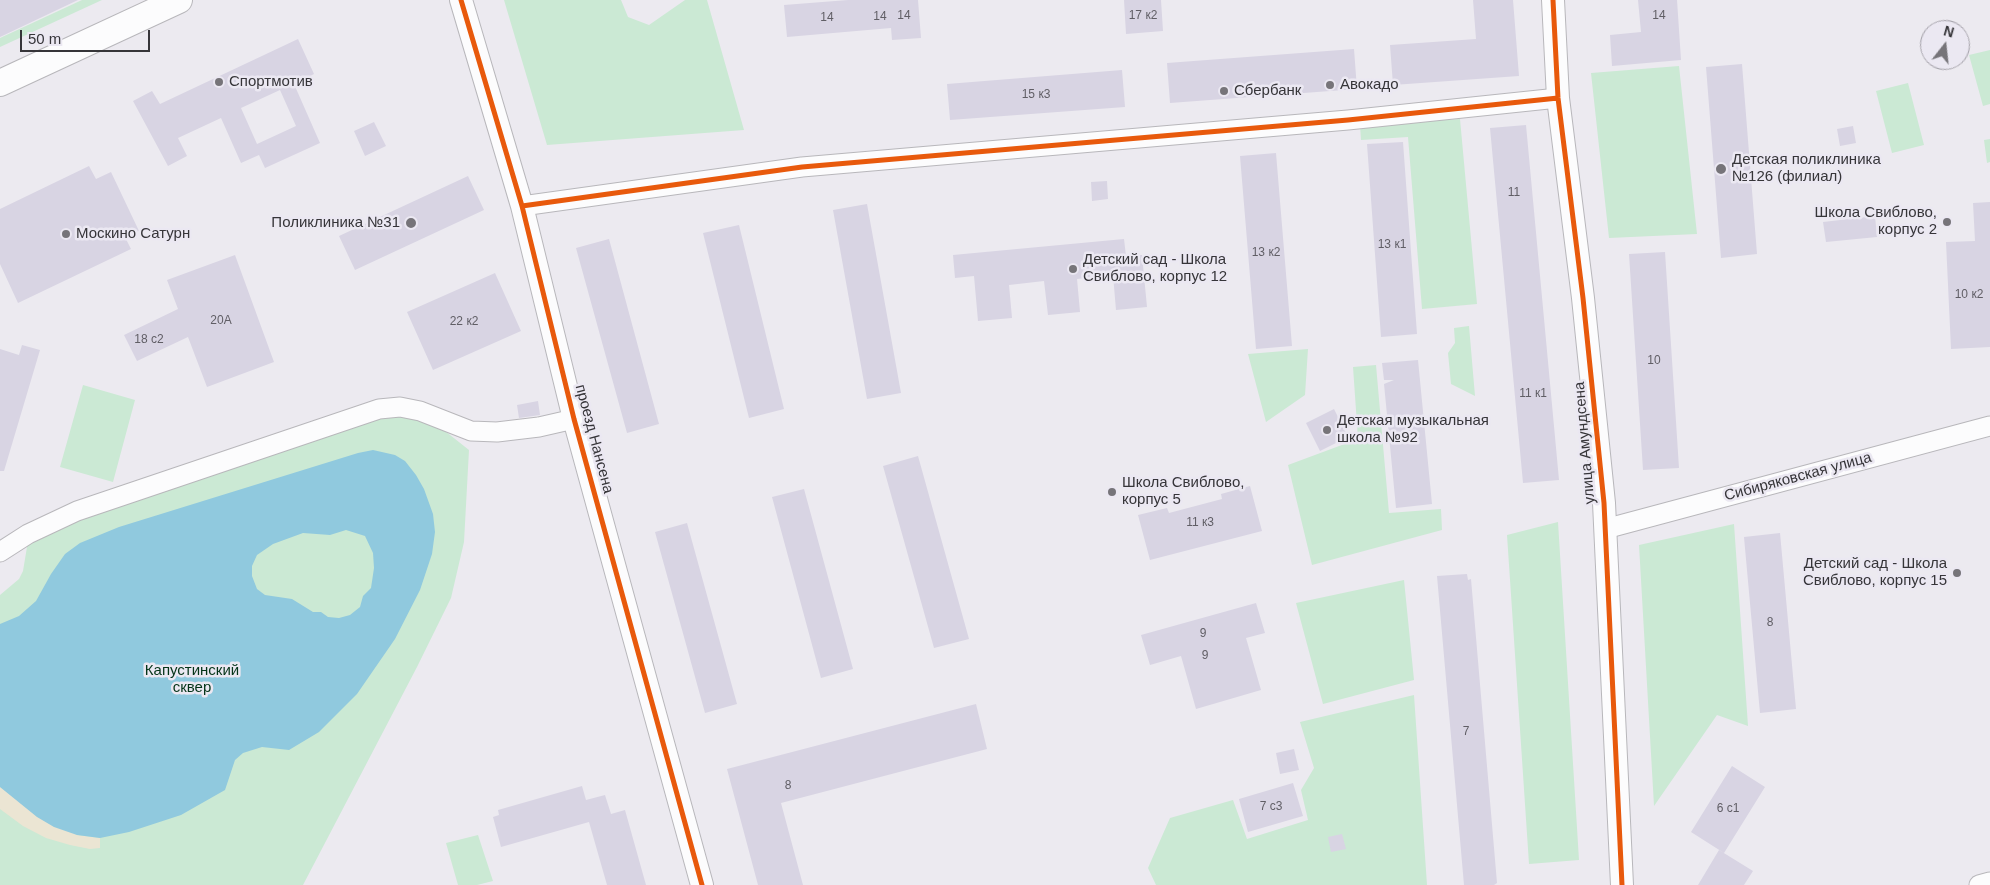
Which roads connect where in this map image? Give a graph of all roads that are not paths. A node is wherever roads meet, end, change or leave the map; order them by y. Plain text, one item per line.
1 (178, 0) edge
2 (461, 0) edge
3 (1553, 0) edge
4 (0, 83) edge
5 (1558, 98) junction
6 (522, 206) junction
7 (574, 419) junction
8 (1990, 426) edge
9 (1605, 529) junction
10 (0, 552) edge
11 (1990, 882) edge
12 (702, 885) edge
13 (1622, 885) edge
14 (1979, 885) edge

1 - 4 main road
2 - 6 street, проезд Нансена
3 - 5 street, улица Амундсена
5 - 6 street
5 - 9 street, улица Амундсена
6 - 7 street, проезд Нансена
7 - 10 street
7 - 12 street, проезд Нансена
8 - 9 street, Сибиряковская улица
9 - 13 street, улица Амундсена
11 - 14 street

